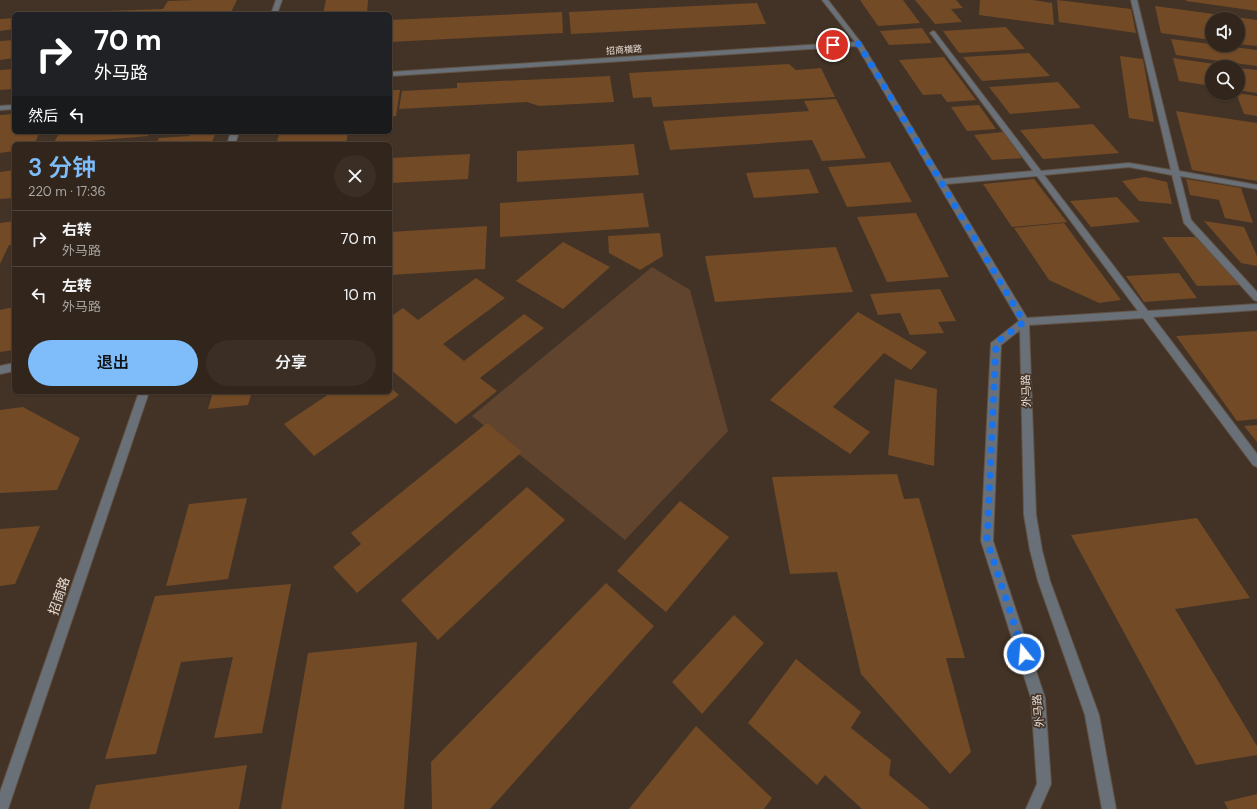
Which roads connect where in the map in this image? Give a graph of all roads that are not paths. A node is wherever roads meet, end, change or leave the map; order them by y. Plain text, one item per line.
1 (279, 0) edge
2 (825, 0) edge
3 (1134, 0) edge
4 (275, 12) edge
5 (933, 33) dead end
6 (859, 44) junction
7 (392, 74) edge
8 (12, 107) edge
9 (0, 108) edge
10 (1038, 173) junction
11 (1174, 173) junction
12 (941, 182) junction
13 (1257, 187) edge
14 (1257, 298) edge
15 (1257, 307) edge
16 (1144, 314) junction
17 (1024, 322) junction
18 (12, 367) edge
19 (0, 370) edge
20 (143, 394) edge
21 (1257, 462) edge
22 (1, 809) edge
23 (1033, 809) edge
24 (1109, 809) edge

1 - 4 street
2 - 6 street, 外马路
3 - 11 street
5 - 10 street
6 - 7 street, 招商横路
6 - 12 street, 外马路
8 - 9 street
10 - 11 street
10 - 12 street
10 - 16 street
11 - 13 street
11 - 14 street
12 - 17 street, 外马路
15 - 16 street
16 - 17 street
16 - 21 street
17 - 23 street, 外马路
17 - 24 street, 外马路
18 - 19 street
20 - 22 street, 招商路

